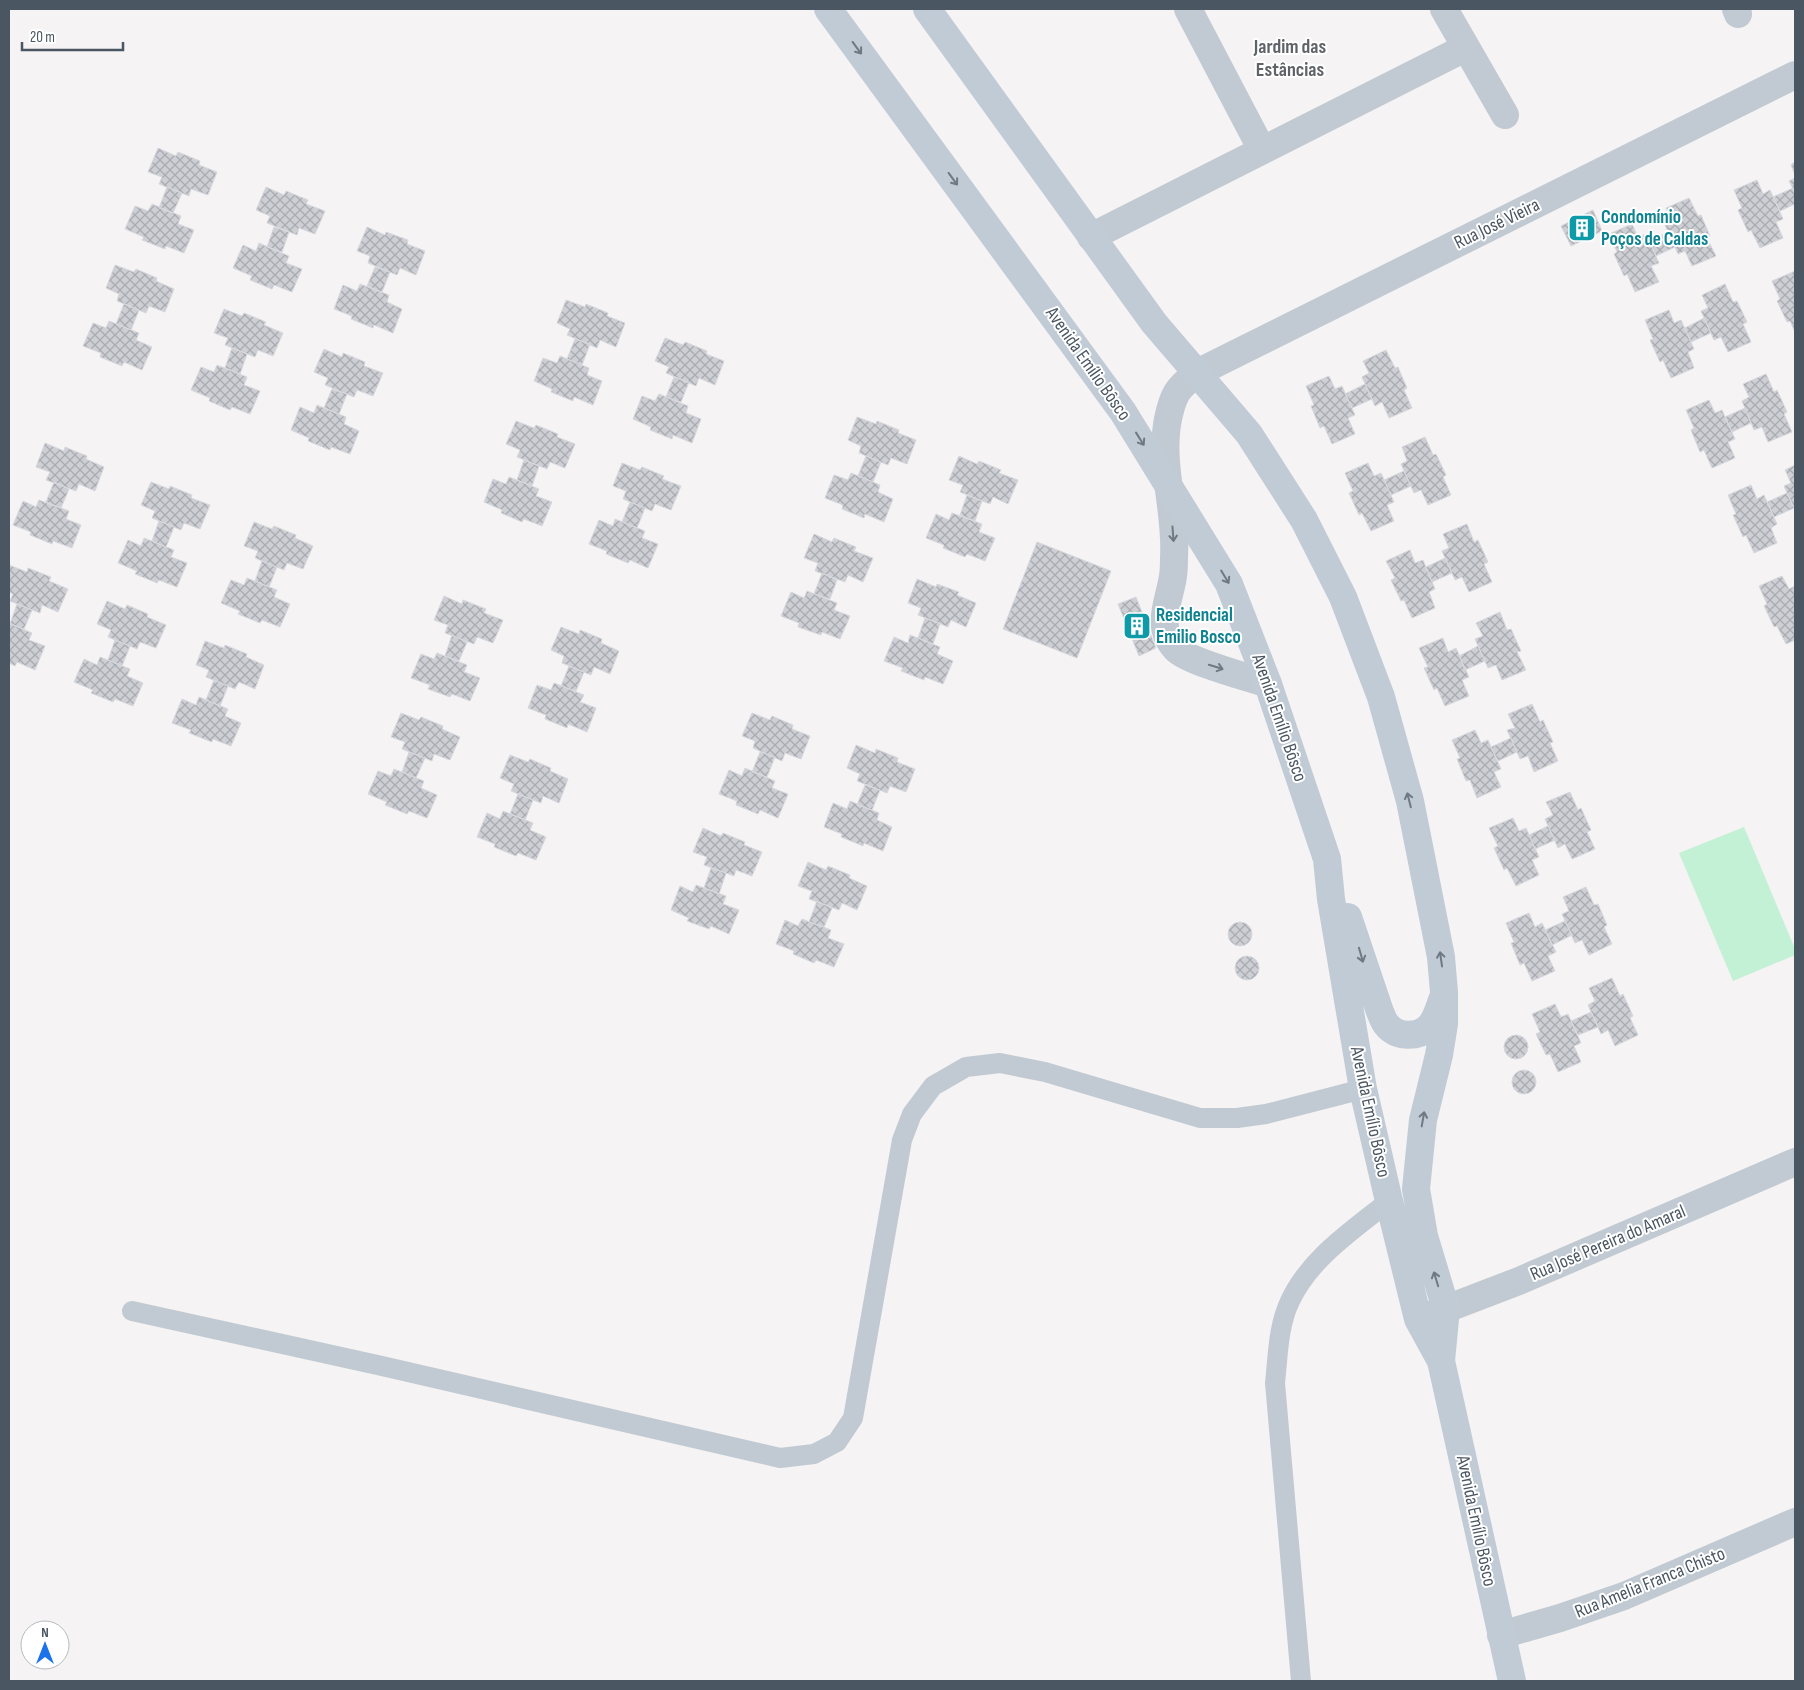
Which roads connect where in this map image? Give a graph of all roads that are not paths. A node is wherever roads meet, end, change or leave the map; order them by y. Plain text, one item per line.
1 (828, 9) edge
2 (927, 9) edge
3 (1188, 9) edge
4 (1444, 9) edge
5 (1465, 48) junction
6 (1795, 74) edge
7 (1505, 115) dead end
8 (1262, 150) junction
9 (1090, 237) junction
10 (1197, 373) junction
11 (1169, 486) junction
12 (1268, 684) junction
13 (1327, 860) junction
14 (1444, 992) junction
15 (1364, 1088) junction
16 (1795, 1162) edge
17 (1389, 1201) junction
18 (1446, 1309) junction
19 (132, 1311) dead end
20 (1418, 1319) junction
21 (1441, 1361) junction
22 (1795, 1522) edge
23 (1501, 1635) junction
24 (1302, 1681) edge
25 (1512, 1681) edge

1 -> 11 main road, Avenida Emílio Bôsco
2 - 9 main road, Avenida Emílio Bôsco
3 - 8 street
4 - 5 street
5 - 7 street
5 - 8 street
6 - 10 street, Rua José Vieira
8 - 9 street
9 - 10 main road, Avenida Emílio Bôsco
10 - 11 street, Rua José Vieira
14 -> 10 main road, Avenida Emílio Bôsco
11 -> 12 main road, Avenida Emílio Bôsco
11 -> 12 street, Rua José Vieira
12 - 13 main road, Avenida Emílio Bôsco
13 -> 14 main road
13 - 15 main road, Avenida Emílio Bôsco
18 -> 14 main road, Avenida Emílio Bôsco
15 - 17 main road, Avenida Emílio Bôsco
15 - 19 lane
16 - 18 street, Rua José Pereira do Amaral
17 - 20 main road, Avenida Emílio Bôsco
17 - 24 lane
18 - 20 street, Rua José Pereira do Amaral
18 - 21 main road, Avenida Emílio Bôsco
20 - 21 main road, Avenida Emílio Bôsco
21 - 23 main road, Avenida Emílio Bôsco
22 - 23 street, Rua Amelia Franca Chisto
23 - 25 main road, Avenida Emílio Bôsco

